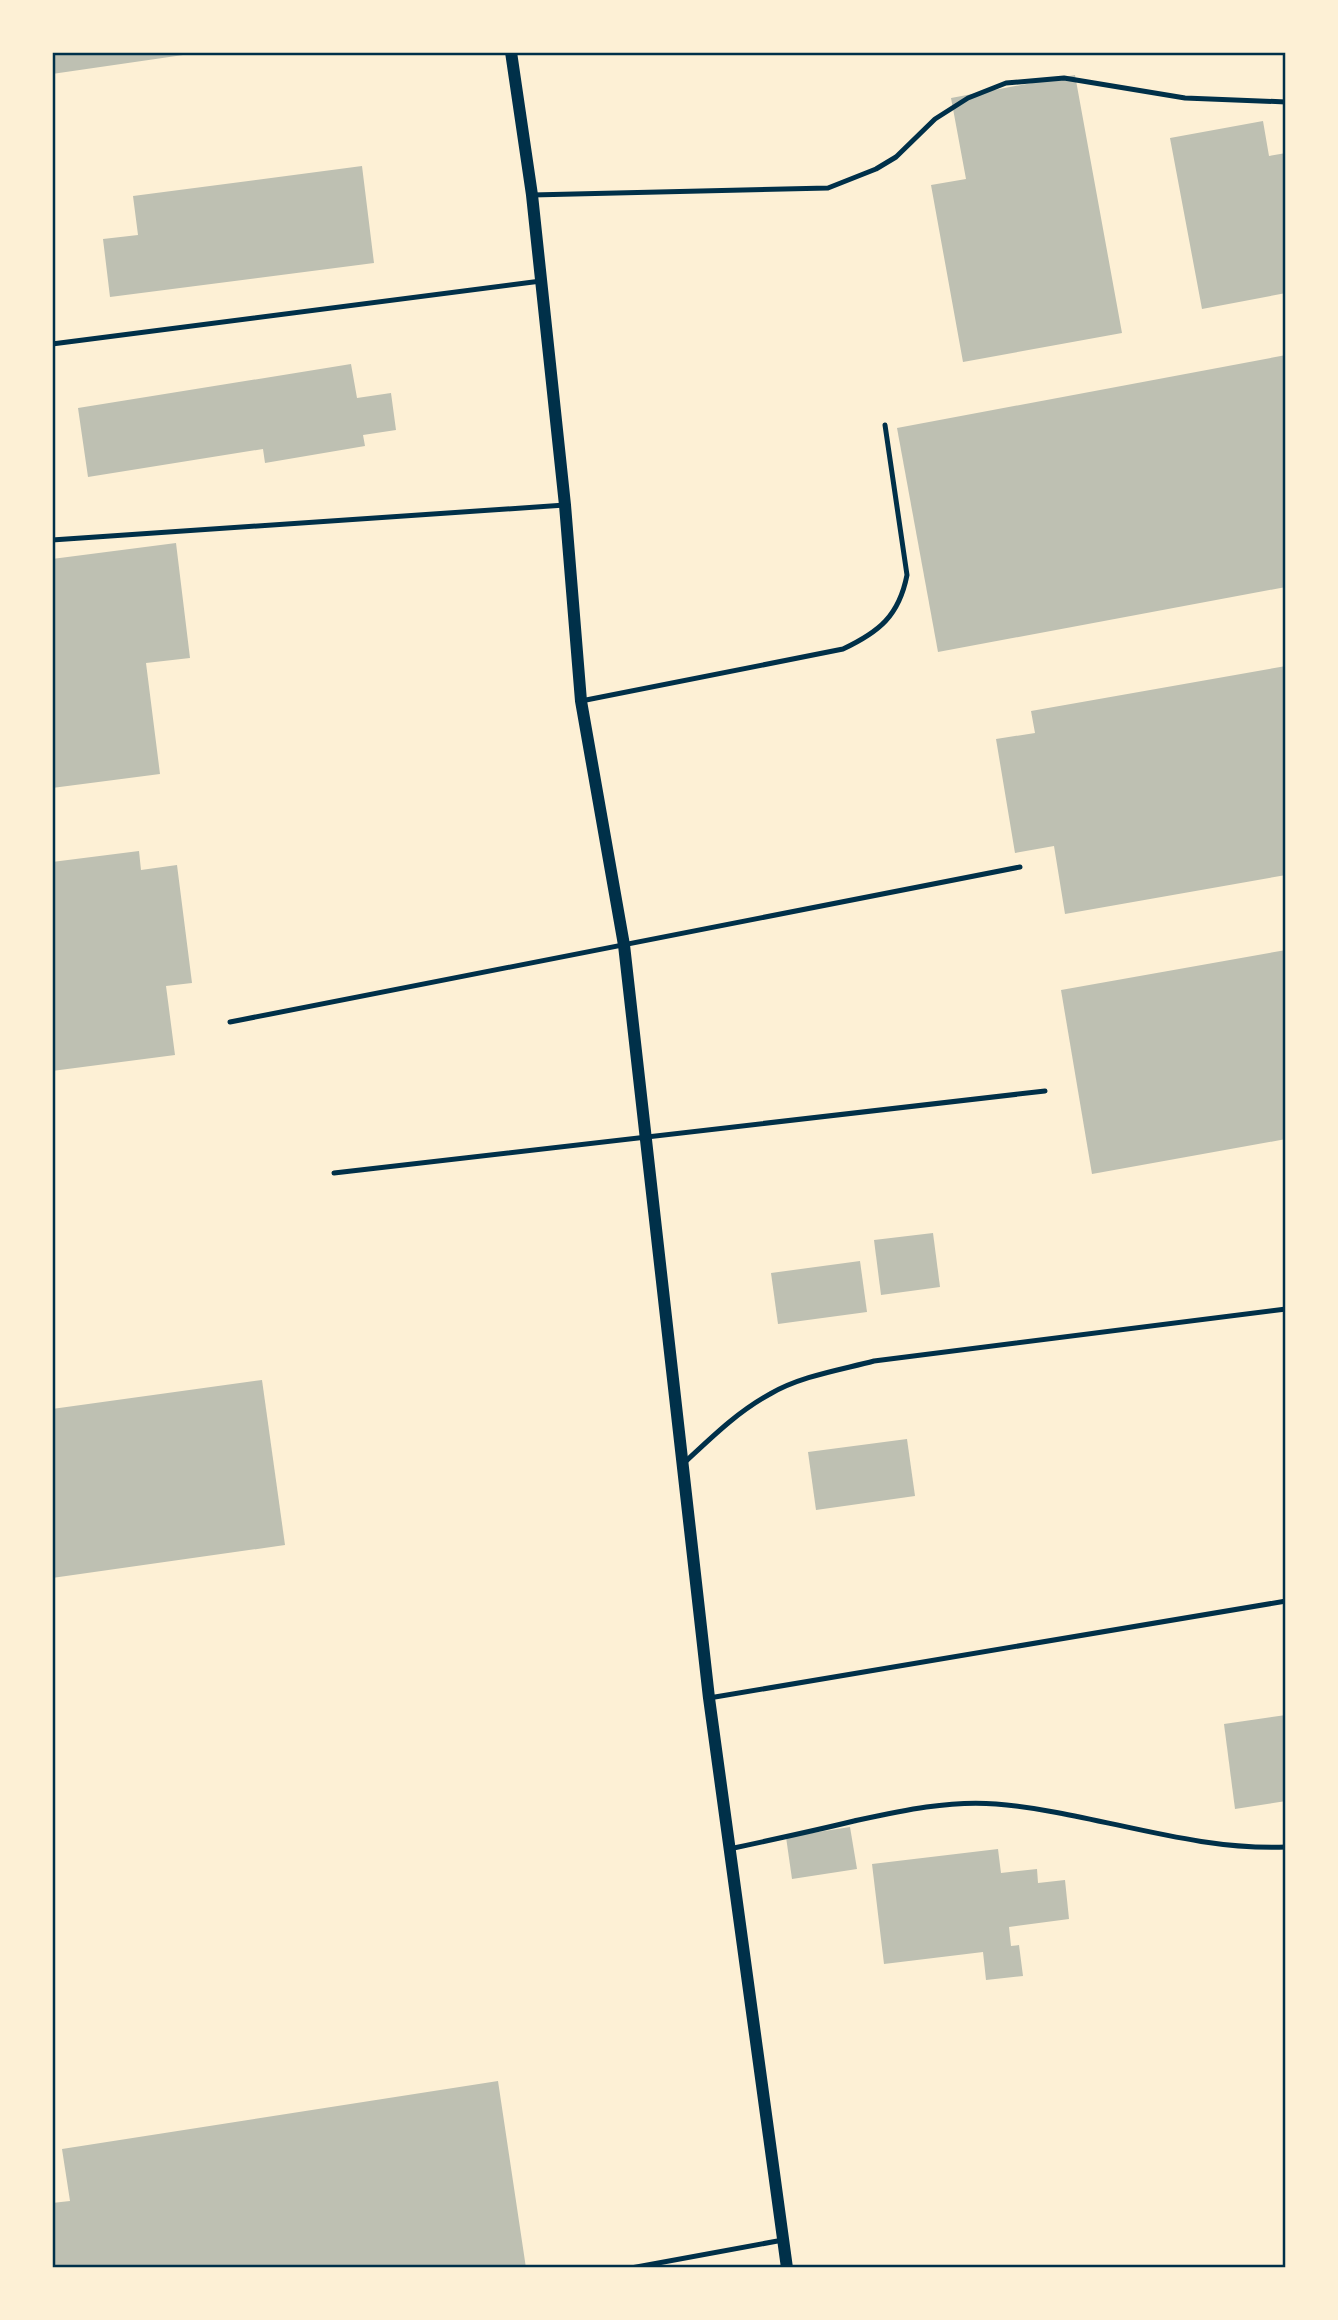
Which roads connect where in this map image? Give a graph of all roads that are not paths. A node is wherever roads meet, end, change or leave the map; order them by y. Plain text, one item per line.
1 (511, 52) edge
2 (1286, 102) edge
3 (532, 195) junction
4 (541, 281) junction
5 (52, 344) edge
6 (885, 425) dead end
7 (565, 505) junction
8 (52, 540) edge
9 (581, 701) junction
10 (1020, 867) dead end
11 (624, 945) junction
12 (230, 1022) dead end
13 (1045, 1091) dead end
14 (644, 1138) junction
15 (334, 1173) dead end
16 (1286, 1309) edge
17 (682, 1465) junction
18 (1286, 1601) edge
19 (709, 1698) junction
20 (1286, 1847) edge
21 (729, 1849) junction
22 (783, 2240) junction
23 (631, 2267) edge
24 (787, 2267) edge

1 - 3 street
2 - 3 lane
3 - 4 street
4 - 5 lane
4 - 7 street
6 - 9 lane
7 - 8 lane
7 - 9 street
9 - 11 street
10 - 11 lane
11 - 12 lane
11 - 14 street
13 - 14 lane
14 - 15 lane
14 - 17 street
16 - 17 lane
17 - 19 street
18 - 19 lane
19 - 21 street
20 - 21 lane
21 - 22 street
22 - 23 lane
22 - 24 street

